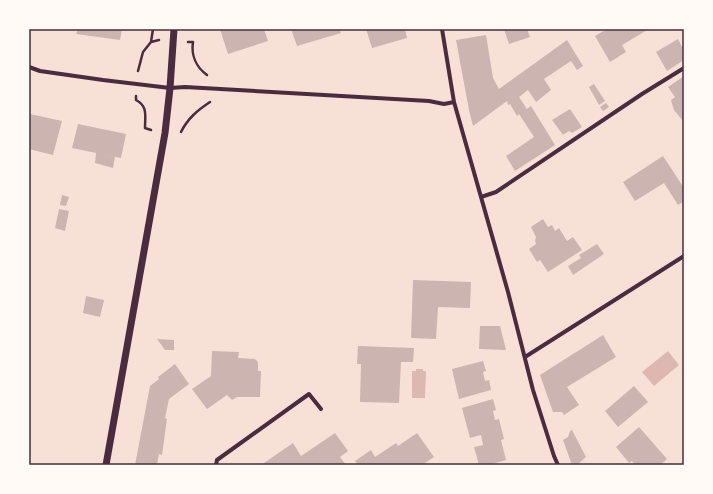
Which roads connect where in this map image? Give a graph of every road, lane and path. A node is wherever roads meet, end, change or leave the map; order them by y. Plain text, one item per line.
1 (152, 29) edge
2 (174, 29) edge
3 (442, 29) edge
4 (151, 42) dead end
5 (29, 67) edge
6 (684, 68) edge
7 (170, 88) junction
8 (454, 102) junction
9 (480, 197) junction
10 (684, 256) edge
11 (525, 357) junction
12 (321, 409) dead end
13 (106, 465) edge
14 (216, 465) edge
15 (558, 465) edge

1 - 4 path
2 - 7 street
3 - 8 street
5 - 7 street
6 - 9 street
7 - 8 street
7 - 13 street
8 - 9 street
9 - 11 street
10 - 11 street
11 - 15 street
12 - 14 street

